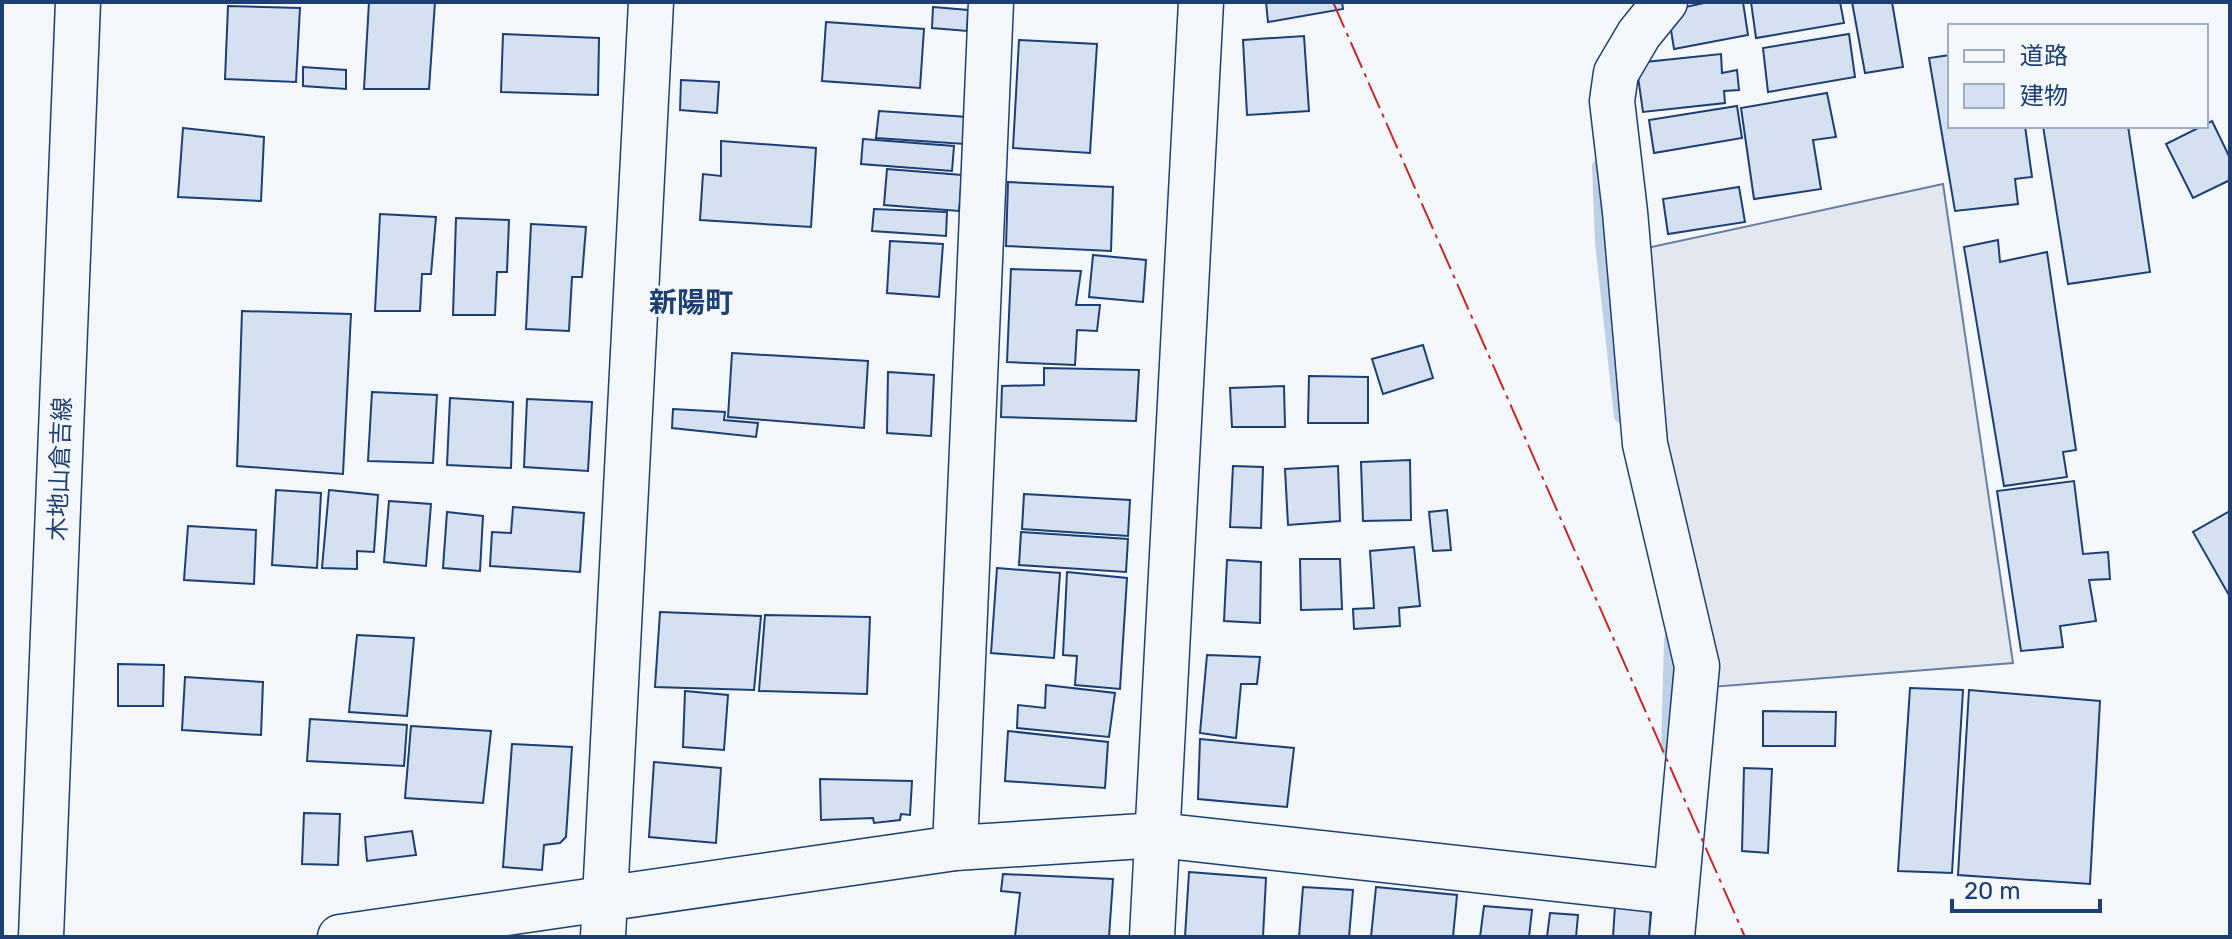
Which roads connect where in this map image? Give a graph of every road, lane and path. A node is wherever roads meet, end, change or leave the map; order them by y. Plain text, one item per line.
1 (78, 2) edge
2 (651, 2) edge
3 (991, 2) edge
4 (1201, 2) edge
5 (1665, 2) edge
6 (1158, 835) junction
7 (955, 848) junction
8 (1674, 892) junction
9 (604, 917) edge
10 (41, 937) edge
11 (340, 937) edge
12 (1152, 937) edge
13 (1672, 937) edge

1 - 10 street, 木地山倉吉線
2 - 9 street
3 - 7 street
4 - 6 street
5 - 8 street
6 - 7 street
6 - 8 street
6 - 12 street
7 - 9 street
8 - 13 street
9 - 11 street

